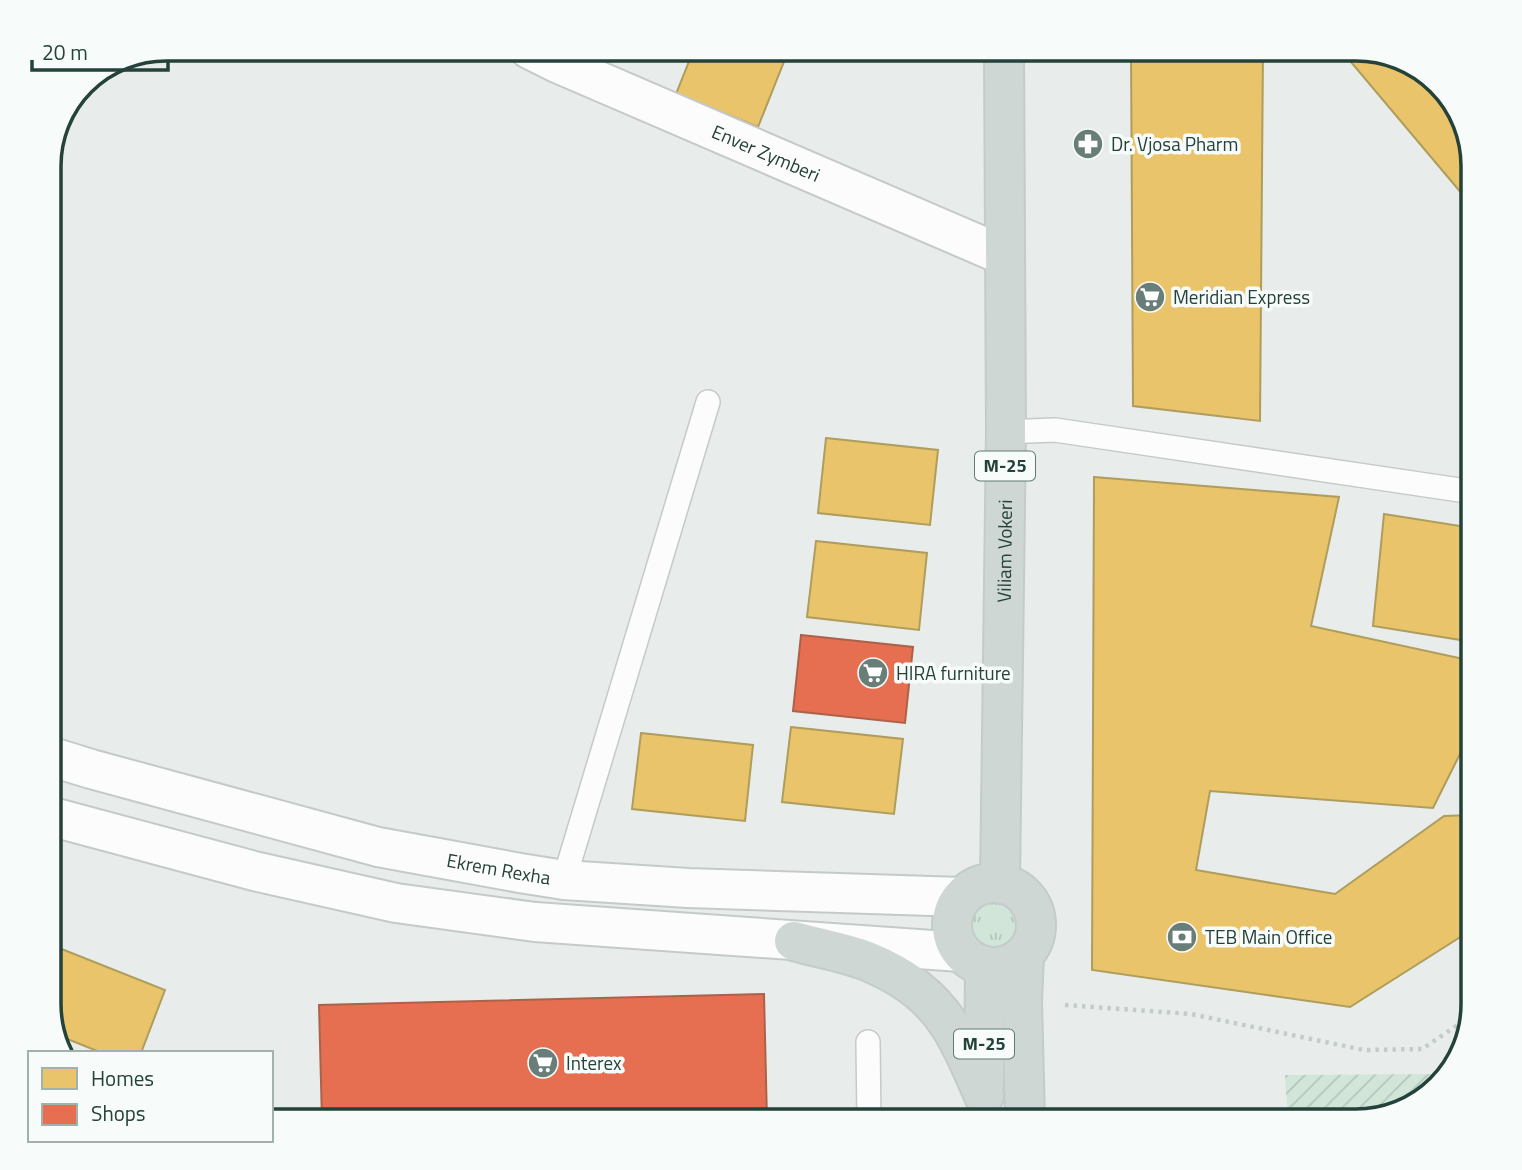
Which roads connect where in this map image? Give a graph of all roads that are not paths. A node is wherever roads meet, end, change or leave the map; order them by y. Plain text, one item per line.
1 (553, 61) edge
2 (1004, 61) edge
3 (1005, 256) junction
4 (708, 402) dead end
5 (1006, 432) junction
6 (1461, 490) edge
7 (61, 760) edge
8 (61, 819) edge
9 (564, 880) junction
10 (1000, 883) junction
11 (961, 897) junction
12 (794, 941) junction
13 (1024, 955) junction
14 (973, 959) junction
15 (868, 1042) dead end
16 (869, 1109) edge
17 (984, 1109) edge
18 (1025, 1109) edge

1 - 3 street, Enver Zymberi
2 - 3 main road, Viliam Vokeri / M-25
3 - 5 main road, Viliam Vokeri / M-25
4 - 9 lane
5 - 6 lane
5 - 10 main road, Viliam Vokeri / M-25
7 - 9 street, Ekrem Rexha
8 - 12 street
9 - 11 street, Ekrem Rexha
10 - 11 main road
10 - 13 main road
11 - 14 main road
12 - 14 street
12 - 17 main road
13 - 14 main road
13 - 18 main road, M-25
14 - 17 main road, M-25
15 - 16 lane

